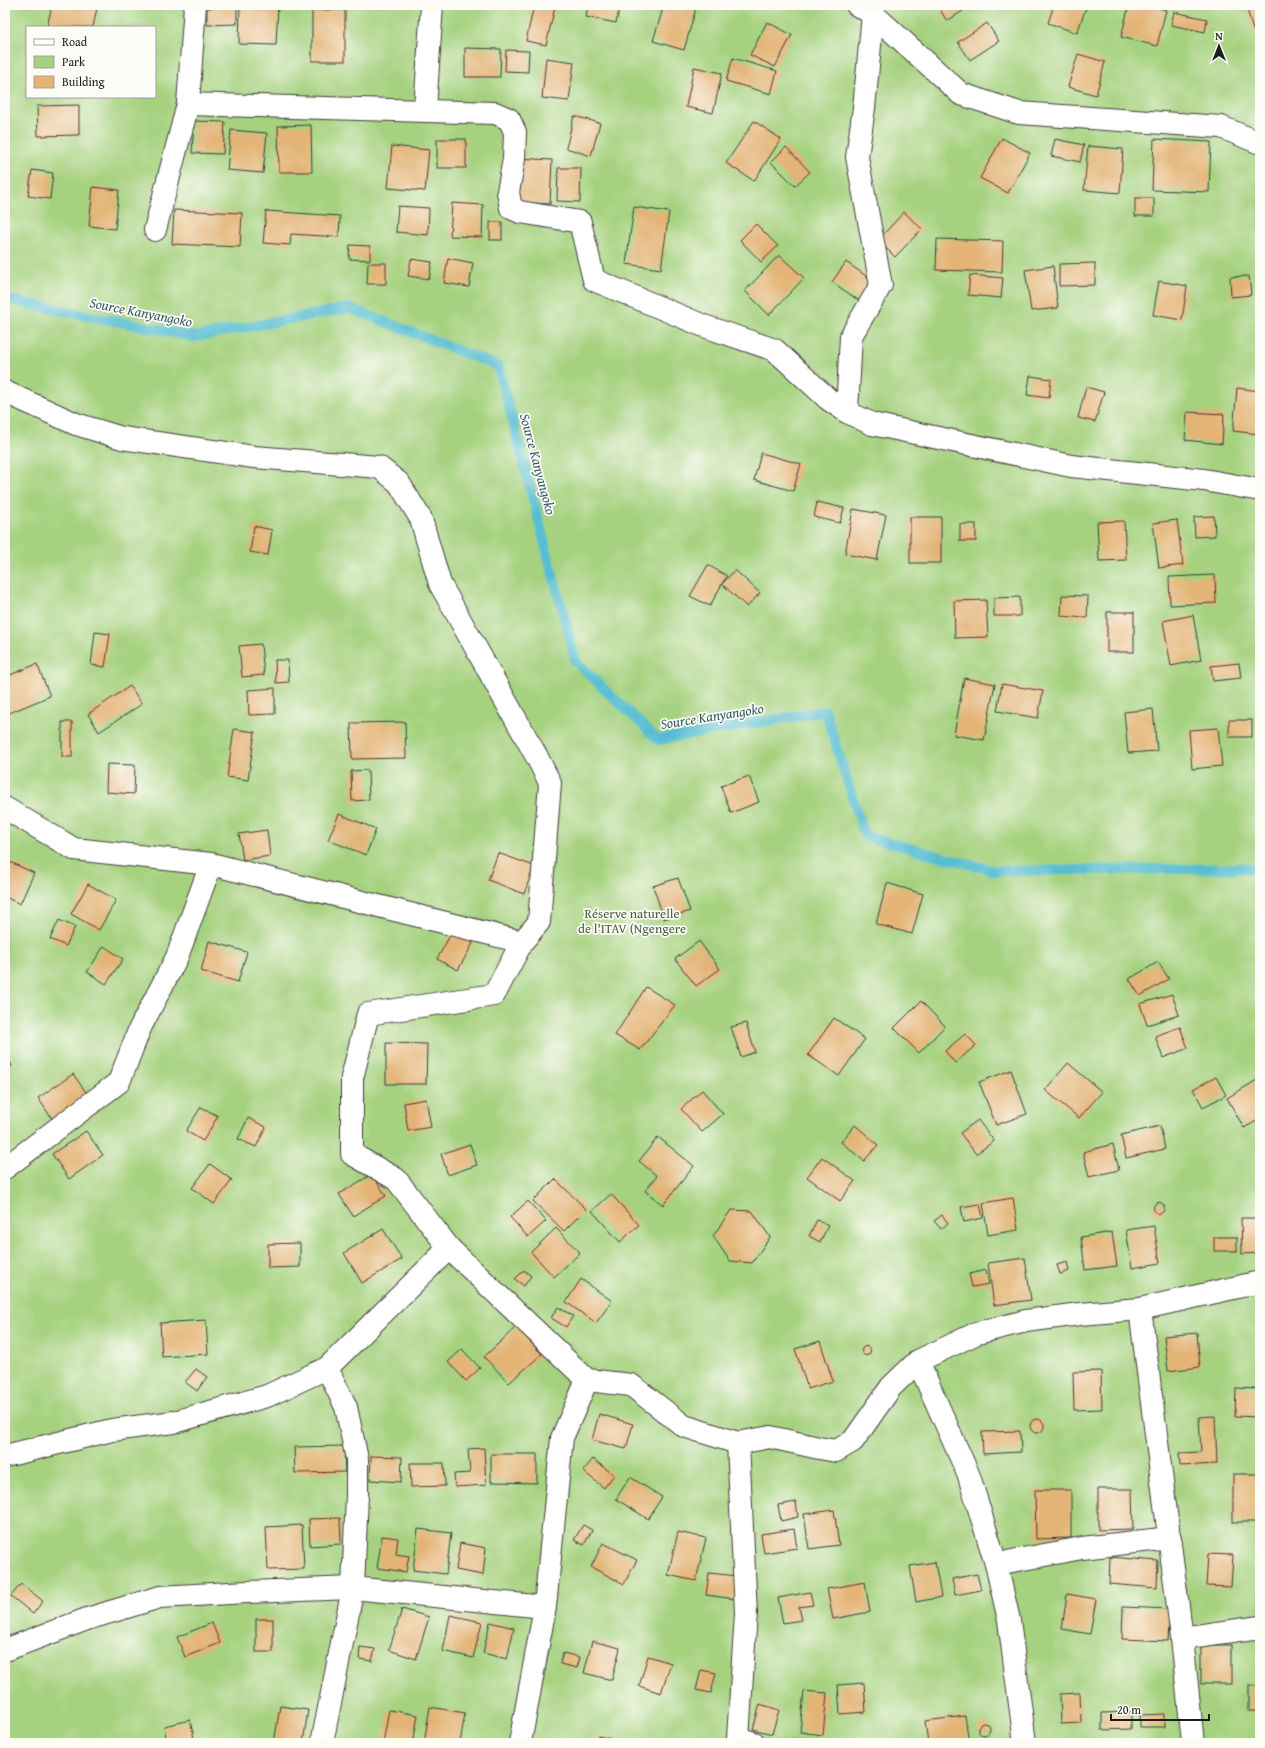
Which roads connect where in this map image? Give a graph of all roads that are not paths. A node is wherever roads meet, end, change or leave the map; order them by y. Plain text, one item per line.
1 (196, 5) edge
2 (432, 5) edge
3 (865, 10) edge
4 (188, 104) junction
5 (425, 110) junction
6 (1260, 143) edge
7 (155, 230) dead end
8 (5, 392) edge
9 (847, 412) junction
10 (1260, 490) edge
11 (5, 808) edge
12 (211, 864) junction
13 (522, 942) junction
14 (5, 1168) edge
15 (449, 1248) junction
16 (1260, 1282) edge
17 (1140, 1309) junction
18 (918, 1361) junction
19 (327, 1368) junction
20 (587, 1380) junction
21 (738, 1442) junction
22 (5, 1456) edge
23 (1170, 1538) junction
24 (996, 1564) junction
25 (353, 1588) junction
26 (545, 1607) junction
27 (1260, 1627) edge
28 (1182, 1638) junction
29 (5, 1650) edge
30 (322, 1743) edge
31 (520, 1743) edge
32 (754, 1743) edge
33 (1025, 1743) edge
34 (1193, 1743) edge

1 - 4 street
2 - 5 street
3 - 6 street
3 - 9 street
4 - 5 street
4 - 7 street
5 - 9 street
8 - 13 street
9 - 10 street
11 - 12 street
12 - 13 street
12 - 14 street
13 - 15 street
15 - 19 street
15 - 20 street
16 - 17 street
17 - 18 street
17 - 23 street
18 - 21 street
18 - 24 street
19 - 22 street
19 - 25 street
20 - 21 street
20 - 26 street
21 - 32 street
23 - 24 street
23 - 28 street
24 - 33 street
25 - 26 street
25 - 29 street
25 - 30 street
26 - 31 street
27 - 28 street
28 - 34 street

